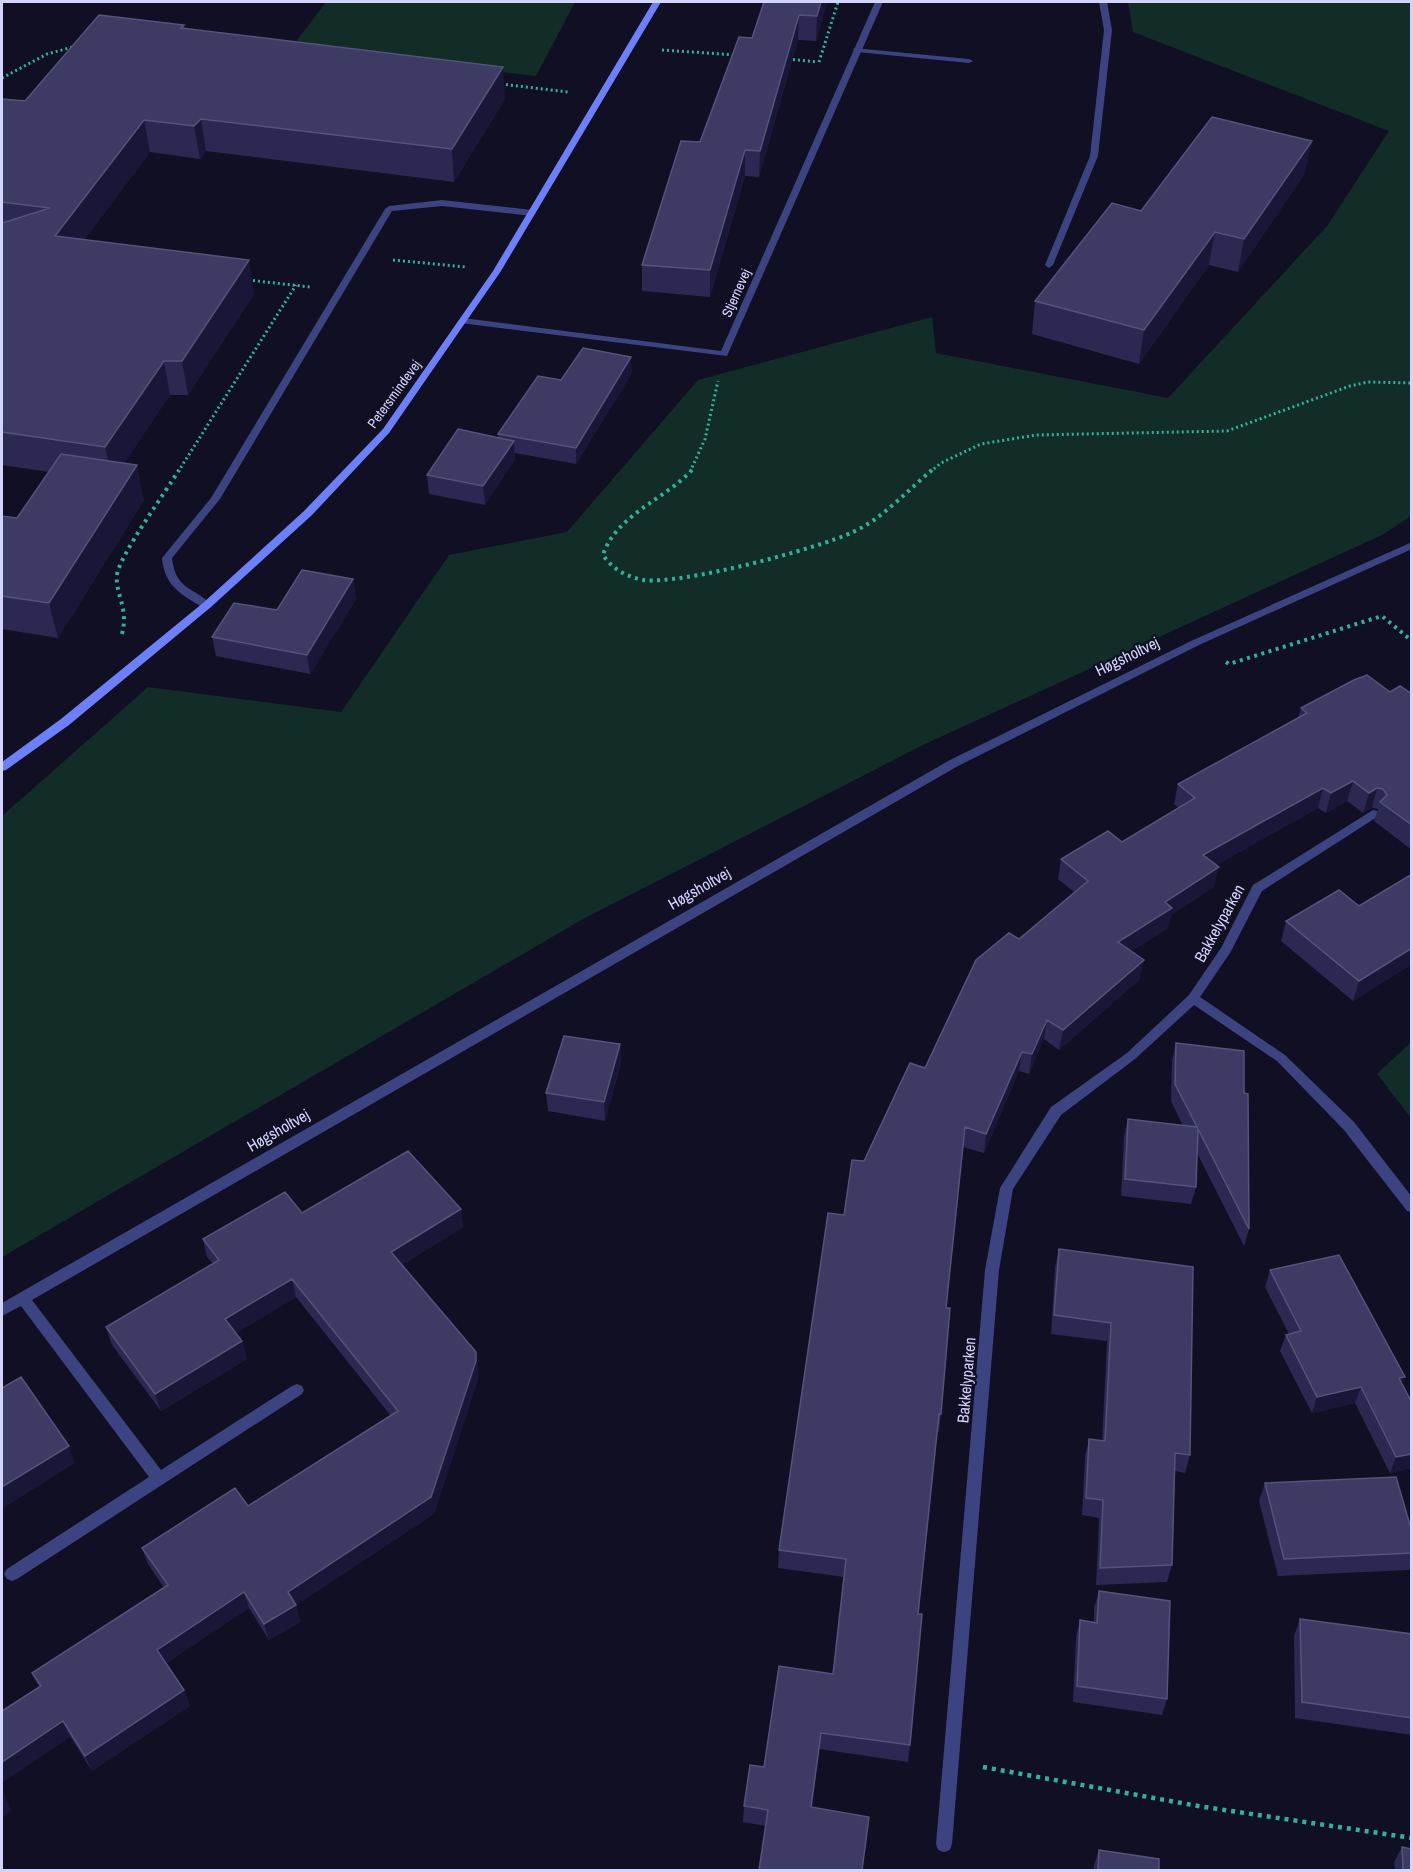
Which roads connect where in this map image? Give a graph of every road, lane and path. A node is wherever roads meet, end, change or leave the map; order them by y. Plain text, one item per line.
1 (657, 2) edge
2 (879, 2) edge
3 (1103, 2) edge
4 (79, 46) edge
5 (631, 47) junction
6 (857, 50) junction
7 (736, 56) edge
8 (783, 59) edge
9 (969, 61) dead end
10 (817, 62) dead end
11 (2, 78) edge
12 (496, 84) edge
13 (602, 97) junction
14 (532, 213) junction
15 (1049, 265) dead end
16 (497, 271) junction
17 (238, 278) edge
18 (296, 285) junction
19 (341, 289) junction
20 (463, 321) junction
21 (724, 354) junction
22 (1412, 383) edge
23 (1412, 545) edge
24 (207, 604) junction
25 (116, 641) dead end
26 (1412, 641) edge
27 (1195, 643) junction
28 (2, 767) edge
29 (1373, 814) edge
30 (1193, 998) junction
31 (1412, 1207) edge
32 (23, 1298) junction
33 (2, 1310) edge
34 (297, 1390) dead end
35 (160, 1480) junction
36 (12, 1574) dead end
37 (949, 1761) junction
38 (1412, 1838) edge
39 (944, 1844) dead end

1 - 5 street, Petersmindevej
2 - 6 street, Stjernevej
3 - 15 street
4 - 11 path
5 - 7 path
5 - 13 street, Petersmindevej
6 - 9 street
6 - 21 street, Stjernevej
8 - 10 path
12 - 13 path
13 - 14 street, Petersmindevej
14 - 16 street, Petersmindevej
14 - 19 street
16 - 19 path
16 - 20 street, Petersmindevej
17 - 18 path
18 - 19 path
18 - 25 path
19 - 24 street
20 - 21 street
20 - 24 street, Petersmindevej
21 - 22 path
23 - 27 street, Høgsholtvej
24 - 28 street, Petersmindevej
26 - 27 path
27 - 32 street, Høgsholtvej
29 - 30 street, Bakkelyparken
30 - 31 street
30 - 37 street, Bakkelyparken
32 - 33 street, Høgsholtvej
32 - 35 street
34 - 35 street
35 - 36 street
37 - 38 path
37 - 39 street, Bakkelyparken

